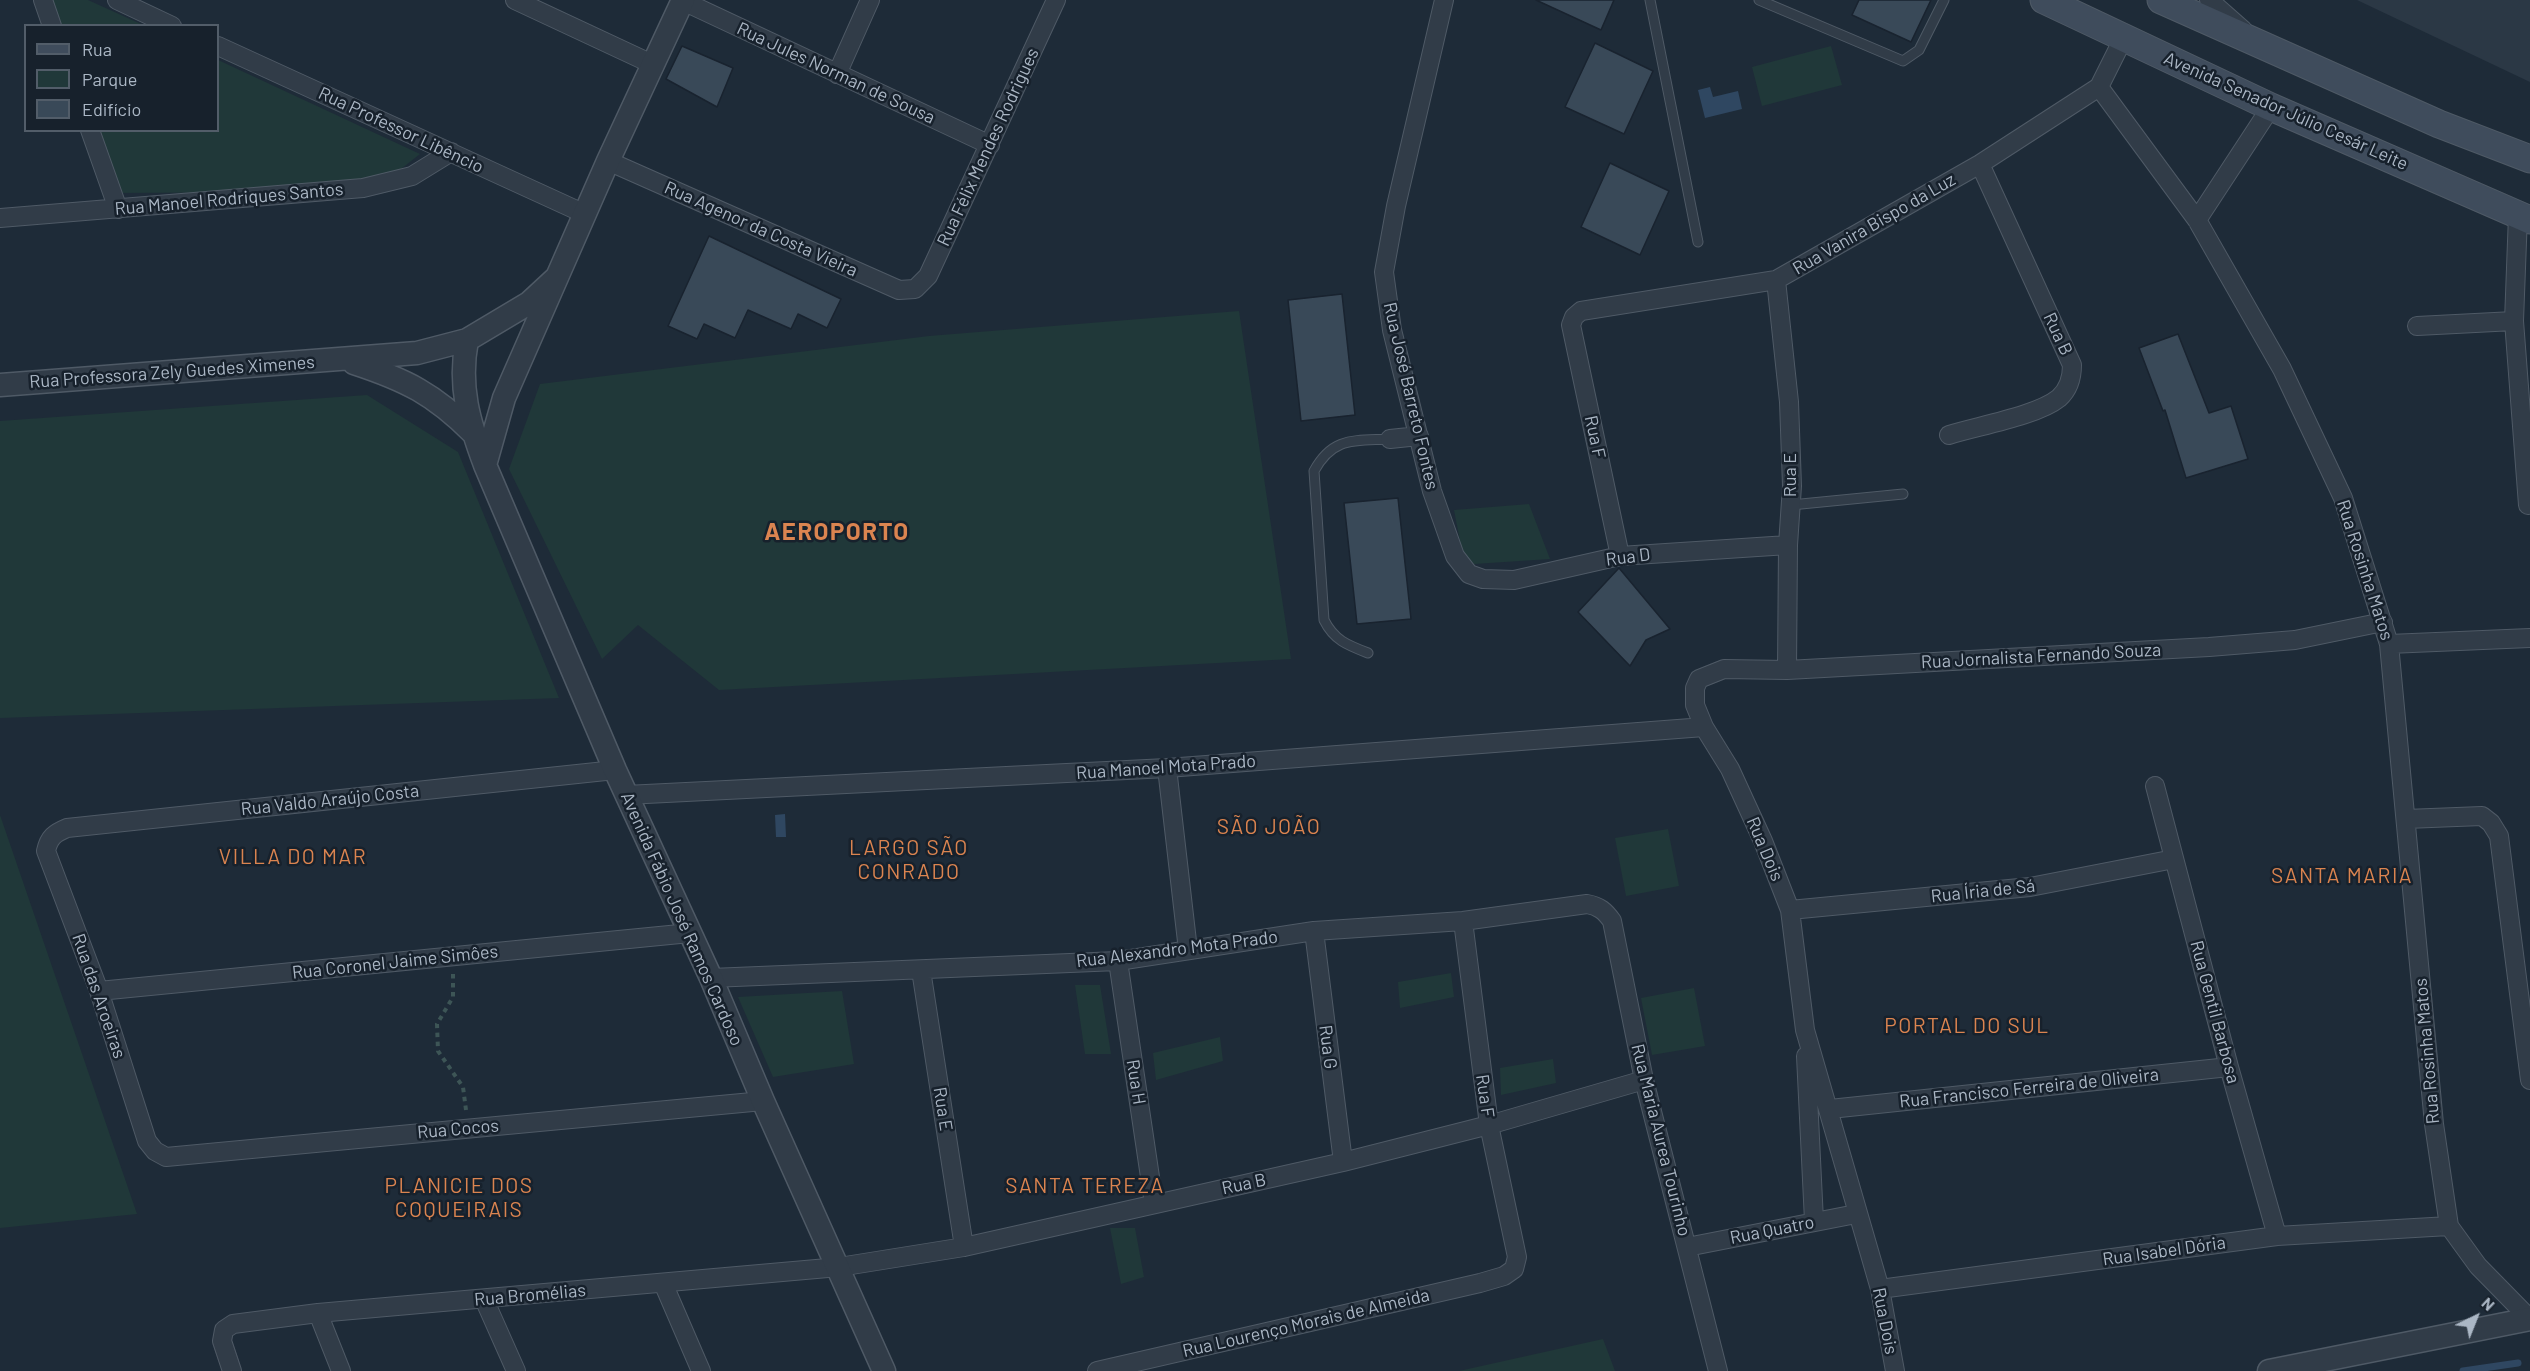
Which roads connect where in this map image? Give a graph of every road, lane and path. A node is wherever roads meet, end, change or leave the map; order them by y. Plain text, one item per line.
1 (43, 0) edge
2 (117, 0) edge
3 (515, 0) edge
4 (683, 0) edge
5 (870, 0) edge
6 (1056, 0) edge
7 (1444, 0) edge
8 (1650, 0) edge
9 (1759, 0) edge
10 (1944, 0) edge
11 (2044, 0) edge
12 (2161, 0) edge
13 (2209, 0) edge
14 (150, 7) edge
15 (51, 24) edge
16 (170, 24) edge
17 (2124, 37) junction
18 (2260, 45) junction
19 (219, 46) edge
20 (652, 64) junction
21 (837, 74) junction
22 (2099, 87) junction
23 (2271, 107) junction
24 (91, 132) edge
25 (990, 145) junction
26 (451, 152) junction
27 (2530, 159) edge
28 (608, 161) junction
29 (1980, 164) junction
30 (118, 209) junction
31 (585, 214) junction
32 (2524, 217) edge
33 (0, 218) edge
34 (2197, 220) junction
35 (1698, 242) dead end
36 (556, 278) junction
37 (1776, 280) junction
38 (915, 289) joint
39 (1574, 317) joint
40 (2514, 321) junction
41 (2417, 326) dead end
42 (467, 340) junction
43 (344, 360) junction
44 (0, 385) edge
45 (473, 433) junction
46 (1949, 435) dead end
47 (1419, 436) junction
48 (1390, 439) joint
49 (485, 465) junction
50 (1904, 494) dead end
51 (1791, 505) junction
52 (2528, 505) dead end
53 (1788, 545) junction
54 (1620, 556) junction
55 (1470, 574) joint
56 (2383, 622) junction
57 (2530, 638) edge
58 (2389, 644) junction
59 (1368, 653) dead end
60 (1787, 670) junction
61 (1699, 679) joint
62 (1704, 727) junction
63 (1167, 768) junction
64 (615, 770) junction
65 (2155, 786) dead end
66 (626, 795) junction
67 (2406, 819) junction
68 (49, 840) joint
69 (2174, 859) junction
70 (1604, 910) joint
71 (1790, 910) junction
72 (1462, 921) junction
73 (1314, 931) junction
74 (690, 933) junction
75 (1188, 950) junction
76 (452, 956) junction
77 (1118, 961) junction
78 (921, 970) junction
79 (711, 978) junction
80 (99, 991) junction
81 (1805, 1030) junction
82 (2229, 1067) junction
83 (1644, 1080) junction
84 (2530, 1080) edge
85 (763, 1101) junction
86 (1830, 1109) junction
87 (1489, 1125) junction
88 (468, 1128) junction
89 (155, 1151) joint
90 (1343, 1162) junction
91 (1154, 1204) junction
92 (1856, 1214) junction
93 (1814, 1221) junction
94 (2449, 1226) junction
95 (2277, 1236) junction
96 (964, 1247) junction
97 (1687, 1247) junction
98 (839, 1267) junction
99 (1514, 1269) joint
100 (663, 1283) junction
101 (1880, 1289) junction
102 (484, 1299) junction
103 (318, 1313) junction
104 (2530, 1319) edge
105 (232, 1371) edge
106 (341, 1371) edge
107 (516, 1371) edge
108 (701, 1371) edge
109 (884, 1371) edge
110 (1097, 1371) edge
111 (1718, 1371) edge
112 (1895, 1371) edge
113 (2268, 1371) edge

1 - 15 street
2 - 14 street
3 - 20 street
4 - 20 street
4 - 21 street, Rua Jules Norman de Sousa
5 - 21 street
6 - 25 street, Rua Félix Mendes Rodrigues
7 - 47 street, Rua José Barreto Fontes
8 - 35 lane
9 - 10 lane
11 - 17 main road, Avenida Senador Júlio Cesár Leite
12 - 18 main road
13 - 18 street
14 - 16 street
17 - 22 street
17 - 23 main road, Avenida Senador Júlio Cesár Leite
18 - 27 main road
19 - 26 street, Rua Professor Libêncio
20 - 28 street
21 - 25 street, Rua Jules Norman de Sousa
22 - 29 street, Rua Vanira Bispo da Luz
22 - 34 street, Rua Rosinha Matos
23 - 32 main road, Avenida Senador Júlio Cesár Leite
23 - 34 street
24 - 30 street
25 - 38 street, Rua Félix Mendes Rodrigues
26 - 30 street, Rua Manoel Rodriques Santos
26 - 31 street, Rua Professor Libêncio
28 - 31 street
28 - 38 street, Rua Agenor da Costa Vieira
29 - 37 street, Rua Vanira Bispo da Luz
29 - 46 street, Rua B
30 - 33 street, Rua Manoel Rodriques Santos
31 - 36 street
32 - 40 street
34 - 56 street, Rua Rosinha Matos
36 - 42 street, Rua Professora Zely Guedes Ximenes
36 - 49 street
37 - 39 street, Rua Vanira Bispo da Luz
37 - 51 street, Rua E
39 - 54 street, Rua F
40 - 41 street
40 - 52 street
42 - 43 street, Rua Professora Zely Guedes Ximenes
42 - 45 street, Avenida Fábio José Ramos Cardoso
43 - 44 street, Rua Professora Zely Guedes Ximenes
43 - 45 street
45 - 49 street, Avenida Fábio José Ramos Cardoso
47 - 48 street
47 - 55 street, Rua José Barreto Fontes
48 - 59 lane
49 - 64 street, Avenida Fábio José Ramos Cardoso
50 - 51 lane
51 - 53 street, Rua E
53 - 54 street, Rua D
53 - 60 street, Rua E
54 - 55 street, Rua D
56 - 58 street, Rua Rosinha Matos
56 - 60 street, Rua Jornalista Fernando Souza
57 - 58 street
58 - 67 street, Rua Rosinha Matos
60 - 61 street, Rua Jornalista Fernando Souza
61 - 62 street, Rua Dois
62 - 63 street, Rua Manoel Mota Prado
62 - 71 street, Rua Dois
63 - 66 street, Rua Manoel Mota Prado
63 - 75 street
64 - 66 street, Avenida Fábio José Ramos Cardoso
64 - 68 street, Rua Valdo Araújo Costa
65 - 69 street, Rua Gentil Barbosa
66 - 74 street, Avenida Fábio José Ramos Cardoso
67 - 84 street
67 - 94 street, Rua Rosinha Matos
68 - 80 street, Rua das Aroeiras
69 - 71 street, Rua Íria de Sá
69 - 82 street, Rua Gentil Barbosa
70 - 72 street, Rua Alexandro Mota Prado
70 - 83 street, Rua Maria Aurea Tourinho
71 - 81 street, Rua Dois
72 - 73 street, Rua Alexandro Mota Prado
72 - 87 street, Rua F
73 - 75 street, Rua Alexandro Mota Prado
73 - 90 street, Rua G
74 - 76 street, Rua Coronel Jaime Simôes
74 - 79 street, Avenida Fábio José Ramos Cardoso
75 - 77 street, Rua Alexandro Mota Prado
76 - 80 street, Rua Coronel Jaime Simôes
76 - 88 path
77 - 78 street, Rua Alexandro Mota Prado
77 - 91 street, Rua H
78 - 79 street, Rua Alexandro Mota Prado
78 - 96 street, Rua E
79 - 85 street, Avenida Fábio José Ramos Cardoso
80 - 89 street, Rua das Aroeiras
81 - 86 street, Rua Dois
81 - 93 street, Rua Dois
82 - 86 street, Rua Francisco Ferreira de Oliveira
82 - 95 street, Rua Gentil Barbosa
83 - 87 street, Rua B
83 - 97 street, Rua Maria Aurea Tourinho
85 - 88 street, Rua Cocos
85 - 98 street, Avenida Fábio José Ramos Cardoso
86 - 92 street, Rua Dois
87 - 90 street, Rua B
87 - 99 street, Rua F
88 - 89 street, Rua Cocos
90 - 91 street, Rua B
91 - 96 street, Rua B
92 - 93 street, Rua Quatro
92 - 101 street, Rua Dois
93 - 97 street, Rua Quatro
94 - 95 street, Rua Isabel Dória
94 - 104 street
95 - 101 street, Rua Isabel Dória
96 - 98 street, Rua B
97 - 111 street, Rua Maria Aurea Tourinho
98 - 100 street, Rua Bromélias
98 - 109 street, Avenida Fábio José Ramos Cardoso
99 - 110 street, Rua Lourenço Morais de Almeida
100 - 102 street, Rua Bromélias
100 - 108 street
101 - 112 street, Rua Dois
102 - 103 street, Rua Bromélias
102 - 107 street
103 - 105 street, Rua Bromélias
103 - 106 street
104 - 113 street

